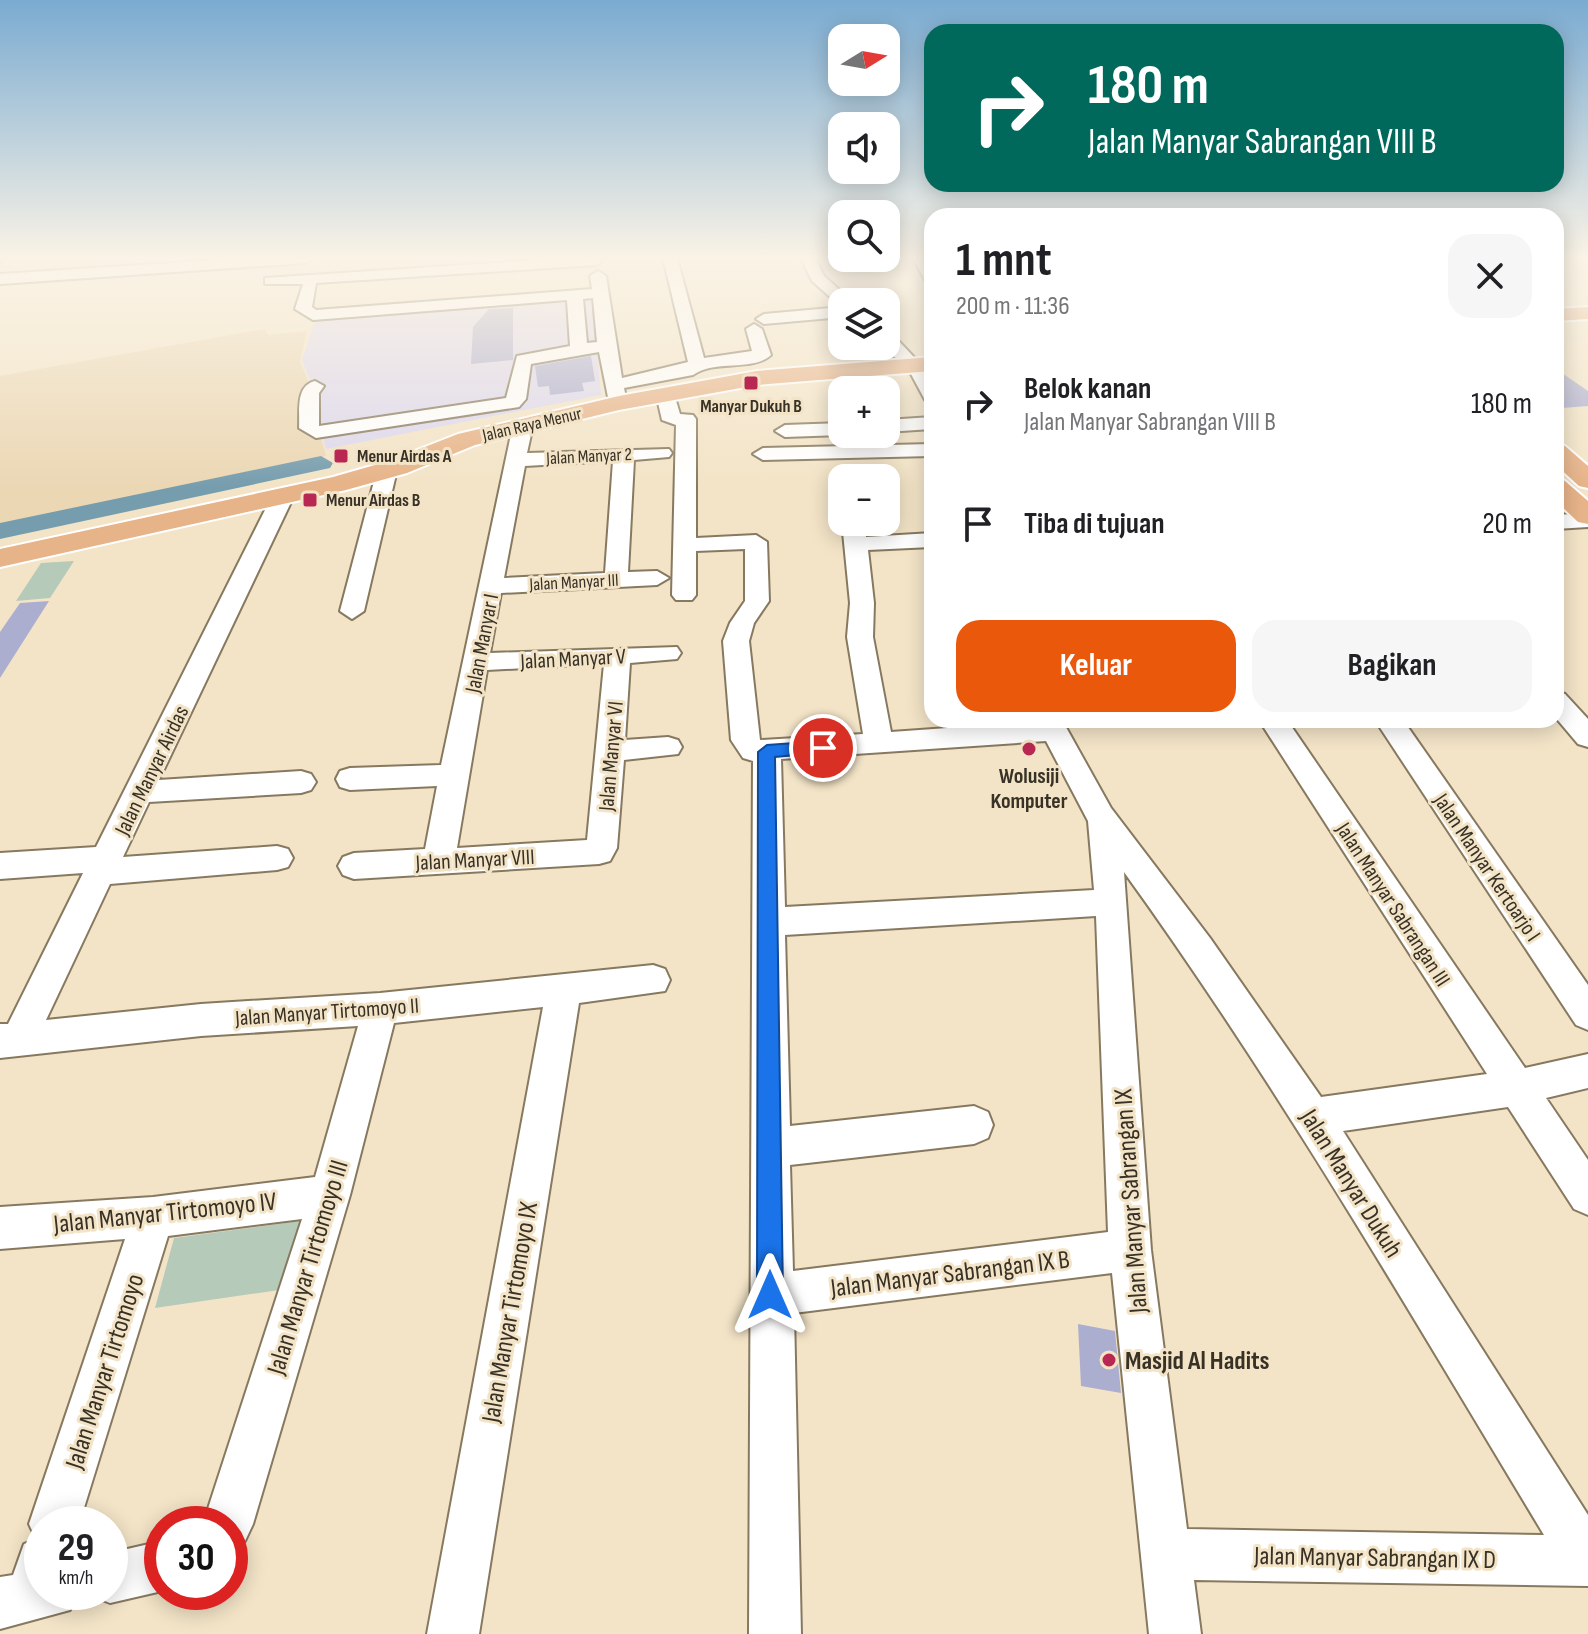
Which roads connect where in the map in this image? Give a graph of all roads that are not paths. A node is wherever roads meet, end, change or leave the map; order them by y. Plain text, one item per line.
1 (578, 334) edge
2 (605, 334) edge
3 (689, 334) edge
4 (760, 334) edge
5 (579, 343) junction
6 (606, 346) junction
7 (900, 348) edge
8 (921, 363) edge
9 (697, 364) junction
10 (315, 386) dead end
11 (665, 394) junction
12 (616, 395) junction
13 (924, 424) edge
14 (523, 425) junction
15 (900, 425) edge
16 (828, 429) edge
17 (785, 431) dead end
18 (842, 448) edge
19 (413, 450) junction
20 (924, 450) edge
21 (842, 452) junction
22 (662, 453) dead end
23 (624, 454) junction
24 (763, 454) dead end
25 (1564, 458) edge
26 (516, 460) junction
27 (377, 463) junction
28 (845, 464) edge
29 (1588, 480) edge
30 (1564, 495) edge
31 (282, 498) junction
32 (1588, 518) edge
33 (1564, 521) edge
34 (128, 523) junction
35 (854, 536) edge
36 (887, 536) edge
37 (924, 539) edge
38 (0, 545) edge
39 (684, 545) junction
40 (0, 558) edge
41 (657, 578) dead end
42 (616, 580) junction
43 (492, 586) junction
44 (684, 595) dead end
45 (352, 611) dead end
46 (668, 653) dead end
47 (618, 656) junction
48 (478, 662) junction
49 (1564, 709) edge
50 (1031, 728) edge
51 (1051, 728) edge
52 (1278, 728) edge
53 (1394, 728) edge
54 (1588, 737) edge
55 (879, 744) junction
56 (668, 747) dead end
57 (610, 751) junction
58 (767, 752) junction
59 (453, 775) junction
60 (350, 779) dead end
61 (301, 782) dead end
62 (141, 792) junction
63 (1100, 816) junction
64 (597, 853) joint
65 (277, 858) dead end
66 (439, 861) junction
67 (105, 865) junction
68 (0, 866) edge
69 (354, 866) dead end
70 (1112, 902) junction
71 (768, 922) junction
72 (653, 980) dead end
73 (564, 990) junction
74 (380, 1009) junction
75 (1588, 1014) edge
76 (9, 1040) edge
77 (1588, 1071) edge
78 (1515, 1088) junction
79 (1312, 1117) junction
80 (974, 1125) dead end
81 (769, 1148) junction
82 (330, 1195) junction
83 (1588, 1195) edge
84 (153, 1217) junction
85 (0, 1228) edge
86 (1130, 1250) junction
87 (770, 1295) junction
88 (60, 1506) edge
89 (234, 1506) edge
90 (1163, 1554) junction
91 (1588, 1561) edge
92 (453, 1634) edge
93 (775, 1634) edge
94 (1175, 1634) edge

1 - 5 street
2 - 6 street
3 - 9 street
4 - 9 street
5 - 6 street
5 - 10 street
6 - 12 street
7 - 8 street
8 - 11 main road, Jalan Raya Menur
8 - 12 main road, Jalan Raya Menur
9 - 12 street
11 - 12 main road, Jalan Raya Menur
11 - 39 street
12 - 14 main road, Jalan Raya Menur
12 - 19 main road, Jalan Raya Menur
13 - 15 street
14 - 19 main road, Jalan Raya Menur
14 - 26 street, Jalan Manyar I
16 - 17 street
18 - 21 street
19 - 27 main road, Jalan Raya Menur
20 - 21 street
21 - 24 street
21 - 28 street
22 - 23 street, Jalan Manyar 2
23 - 26 street, Jalan Manyar 2
23 - 42 street
25 - 29 main road
26 - 43 street, Jalan Manyar I
27 - 31 main road, Jalan Raya Menur
27 - 34 main road, Jalan Raya Menur
27 - 45 street
30 - 32 main road
31 - 34 main road, Jalan Raya Menur
31 - 62 street, Jalan Manyar Airdas
32 - 33 street
34 - 38 main road, Jalan Raya Menur
34 - 40 main road, Jalan Raya Menur
35 - 55 street
36 - 37 street
39 - 44 street
39 - 58 street
41 - 42 street, Jalan Manyar III
42 - 43 street, Jalan Manyar III
43 - 48 street, Jalan Manyar I
46 - 47 street, Jalan Manyar V
47 - 48 street, Jalan Manyar V
47 - 57 street, Jalan Manyar VI
48 - 59 street, Jalan Manyar I
49 - 54 street
50 - 55 street
51 - 63 street
52 - 78 street, Jalan Manyar Sabrangan III
53 - 75 street, Jalan Manyar Kertoarjo I
55 - 58 street
56 - 57 street
57 - 64 street, Jalan Manyar VI
58 - 71 street
59 - 60 street
59 - 66 street, Jalan Manyar I
61 - 62 street
62 - 67 street, Jalan Manyar Airdas
63 - 70 street, Jalan Manyar Sabrangan IX
63 - 79 street, Jalan Manyar Dukuh
64 - 66 street, Jalan Manyar VIII
65 - 67 street
66 - 69 street, Jalan Manyar VIII
67 - 68 street
67 - 76 street, Jalan Manyar Airdas
70 - 71 street
70 - 86 street, Jalan Manyar Sabrangan IX
71 - 81 street
72 - 73 street, Jalan Manyar Tirtomoyo II
73 - 74 street, Jalan Manyar Tirtomoyo II
73 - 92 street, Jalan Manyar Tirtomoyo IX
74 - 76 street, Jalan Manyar Tirtomoyo II
74 - 82 street, Jalan Manyar Tirtomoyo III
77 - 78 street
78 - 79 street
78 - 83 street, Jalan Manyar Sabrangan III
79 - 91 street, Jalan Manyar Dukuh
80 - 81 street
81 - 87 street
82 - 84 street, Jalan Manyar Tirtomoyo IV
82 - 89 street, Jalan Manyar Tirtomoyo III
84 - 85 street, Jalan Manyar Tirtomoyo IV
84 - 88 street, Jalan Manyar Tirtomoyo
86 - 87 street, Jalan Manyar Sabrangan IX B
86 - 90 street, Jalan Manyar Sabrangan IX
87 - 93 street
90 - 91 street, Jalan Manyar Sabrangan IX D
90 - 94 street, Jalan Manyar Sabrangan IX

